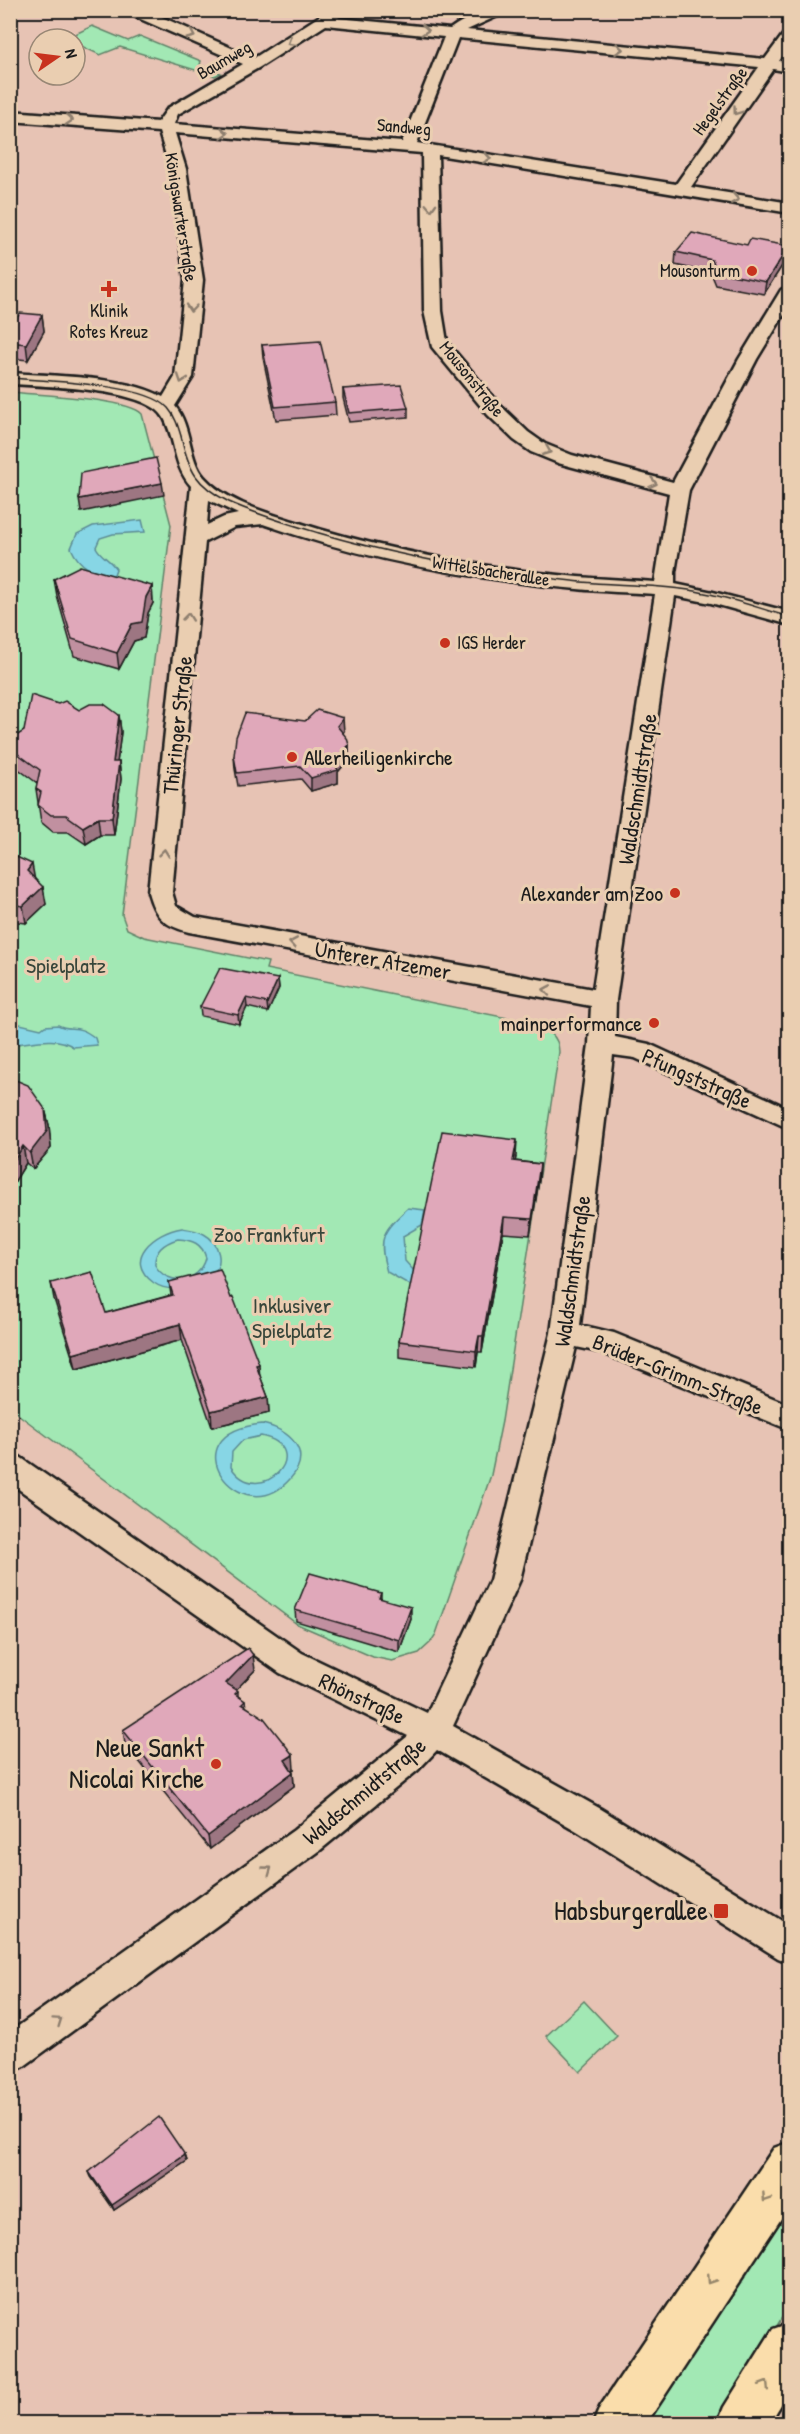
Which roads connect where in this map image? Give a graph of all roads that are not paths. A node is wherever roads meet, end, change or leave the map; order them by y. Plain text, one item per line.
1 (139, 10) edge
2 (340, 10) edge
3 (504, 10) edge
4 (324, 21) junction
5 (453, 33) junction
6 (789, 35) edge
7 (255, 64) junction
8 (771, 64) junction
9 (789, 68) edge
10 (10, 116) edge
11 (166, 129) junction
12 (408, 146) junction
13 (430, 149) junction
14 (681, 189) junction
15 (789, 208) edge
16 (789, 290) edge
17 (10, 378) edge
18 (165, 407) junction
19 (201, 486) junction
20 (679, 490) junction
21 (266, 518) junction
22 (195, 539) junction
23 (665, 589) junction
24 (789, 620) edge
25 (165, 910) joint
26 (604, 1000) junction
27 (602, 1044) junction
28 (789, 1120) edge
29 (565, 1333) junction
30 (789, 1418) edge
31 (10, 1466) edge
32 (434, 1732) junction
33 (789, 1946) edge
34 (10, 2054) edge
35 (789, 2164) edge
36 (789, 2346) edge
37 (617, 2424) edge
38 (741, 2424) edge

1 -> 7 street
2 - 4 street, Baumweg
3 - 5 street
4 -> 5 street
4 -> 7 street, Baumweg
5 -> 8 street
5 - 12 street
6 - 8 street, Hegelstraße
7 - 11 street, Baumweg
8 - 9 street
8 -> 14 street, Hegelstraße
10 -> 11 street, Sandweg
11 -> 12 street, Sandweg
11 -> 18 street, Königswarterstraße
12 - 13 street, Sandweg
13 -> 14 street, Sandweg
13 -> 20 street, Mousonstraße
14 -> 15 street, Sandweg
16 - 20 street, Waldschmidtstraße
17 - 18 street
18 - 19 street
19 - 21 street, Wittelsbacherallee
19 - 22 street, Thüringer Straße
20 - 23 street, Waldschmidtstraße
21 - 22 street
21 - 23 street, Wittelsbacherallee
25 -> 22 street, Thüringer Straße
23 - 24 street, Wittelsbacherallee
23 - 26 street, Waldschmidtstraße
26 -> 25 street, Unterer Atzemer
26 - 27 street, Waldschmidtstraße
27 - 28 street, Pfungststraße
27 - 29 street, Waldschmidtstraße
29 - 30 street, Brüder-Grimm-Straße
29 - 32 street, Waldschmidtstraße
31 - 32 street, Rhönstraße
32 - 33 street, Rhönstraße
34 -> 32 street, Waldschmidtstraße
35 -> 37 main road
38 -> 36 main road

